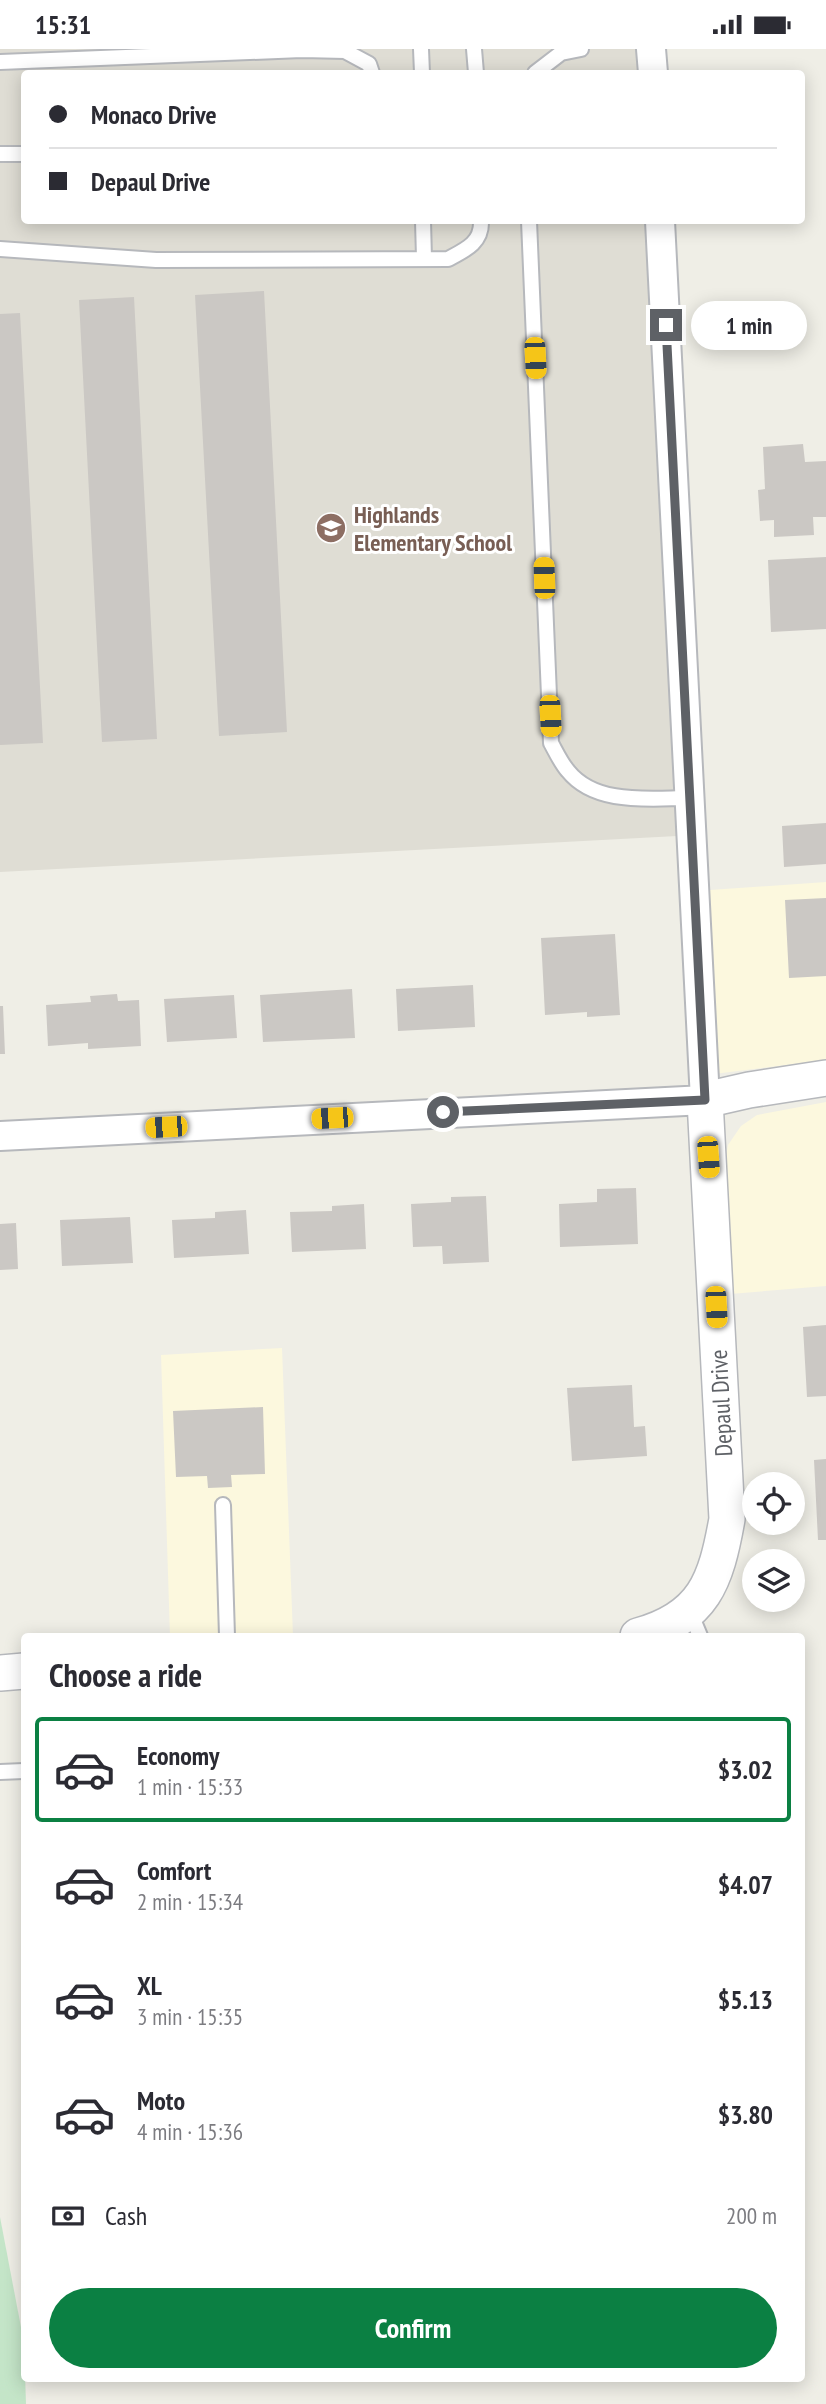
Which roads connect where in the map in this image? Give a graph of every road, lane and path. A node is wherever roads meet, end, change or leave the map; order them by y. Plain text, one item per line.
1 (421, 49) edge
2 (474, 49) edge
3 (581, 49) edge
4 (651, 49) edge
5 (0, 62) edge
6 (371, 70) edge
7 (422, 70) edge
8 (476, 70) edge
9 (539, 70) edge
10 (653, 70) edge
11 (0, 154) edge
12 (21, 154) edge
13 (424, 224) edge
14 (481, 224) edge
15 (529, 224) edge
16 (660, 224) edge
17 (0, 249) edge
18 (424, 258) junction
19 (690, 798) junction
20 (826, 1078) edge
21 (705, 1100) junction
22 (0, 1136) edge
23 (223, 1505) dead end
24 (695, 1623) edge
25 (228, 1633) edge
26 (648, 1633) edge
27 (21, 1671) edge
28 (0, 1673) edge
29 (21, 1771) edge
30 (0, 1772) edge

1 - 7 lane
2 - 8 lane
3 - 9 lane
4 - 10 street
5 - 6 lane
11 - 12 lane
13 - 18 lane
14 - 18 lane
15 - 19 lane
16 - 19 street, Depaul Drive
17 - 18 lane
19 - 21 street, Depaul Drive
20 - 21 street
21 - 22 street
21 - 24 street, Depaul Drive
23 - 25 lane
24 - 26 street
27 - 28 street
29 - 30 lane

